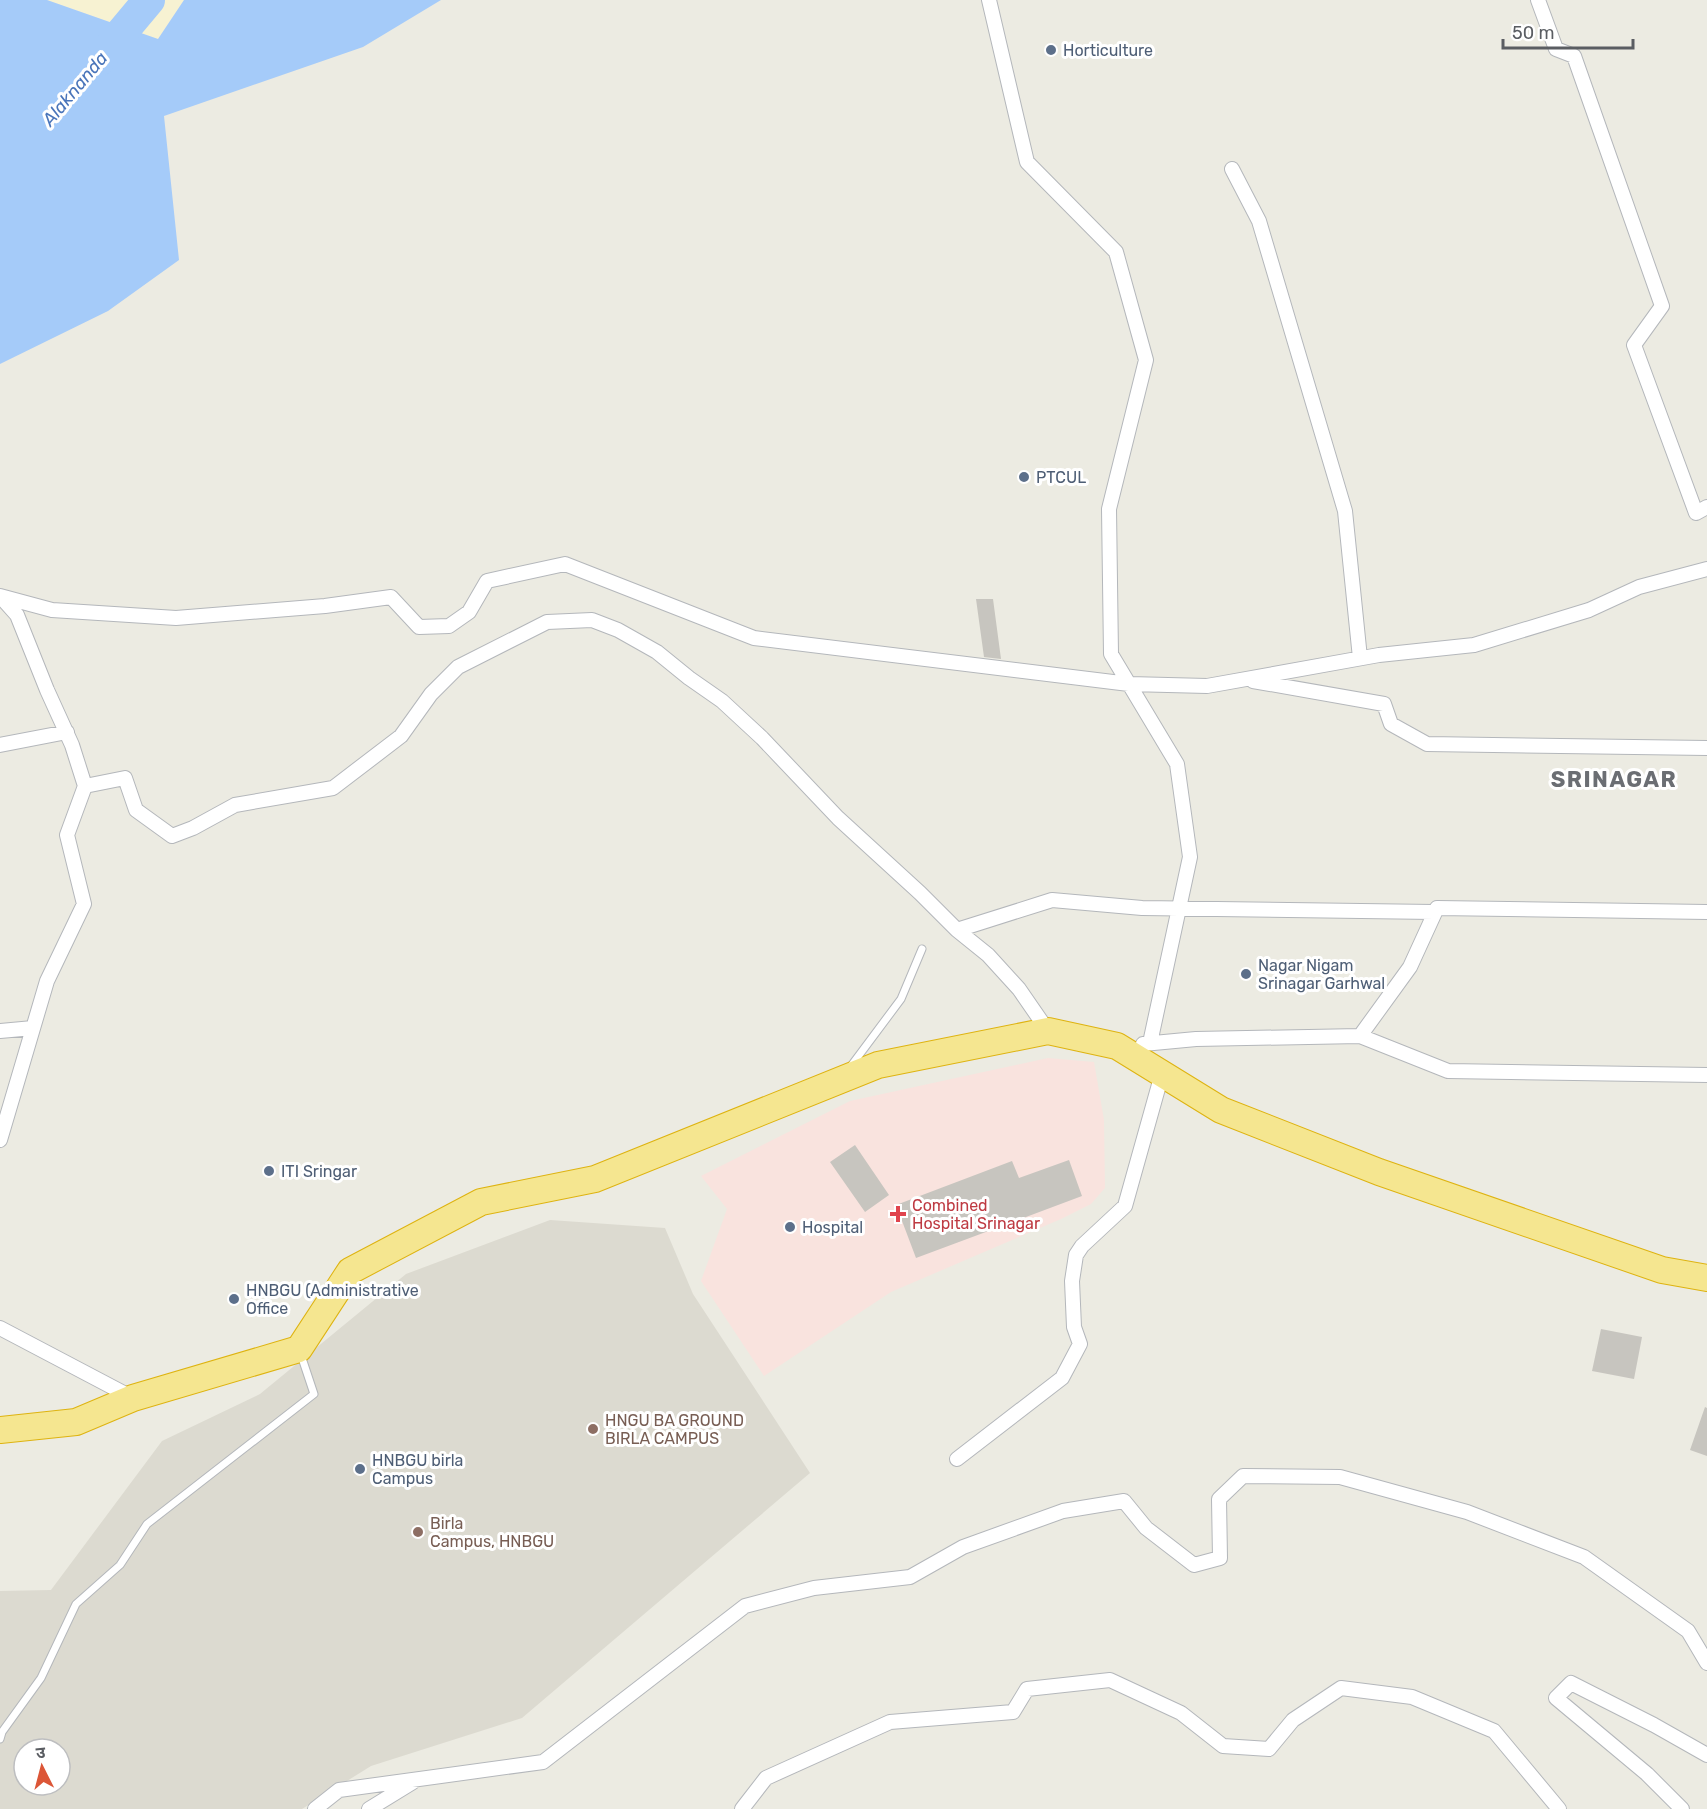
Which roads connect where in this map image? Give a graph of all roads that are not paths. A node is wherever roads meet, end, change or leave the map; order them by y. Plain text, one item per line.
1 (989, 0) edge
2 (1538, 0) edge
3 (1232, 168) dead end
4 (1707, 507) edge
5 (1707, 569) edge
6 (1360, 658) junction
7 (1242, 680) junction
8 (1129, 684) junction
9 (67, 732) junction
10 (0, 745) edge
11 (1707, 748) edge
12 (85, 786) junction
13 (1179, 909) junction
14 (1434, 912) junction
15 (1707, 912) edge
16 (957, 930) junction
17 (922, 949) dead end
18 (33, 1028) junction
19 (0, 1031) edge
20 (1048, 1031) junction
21 (1360, 1036) junction
22 (1150, 1044) junction
23 (1117, 1046) junction
24 (1162, 1074) junction
25 (1707, 1075) edge
26 (842, 1080) junction
27 (0, 1140) edge
28 (1707, 1278) edge
29 (0, 1328) edge
30 (299, 1349) junction
31 (133, 1398) junction
32 (0, 1430) edge
33 (957, 1459) dead end
34 (1707, 1663) edge
35 (0, 1740) edge
36 (1707, 1755) edge
37 (418, 1778) junction
38 (315, 1809) edge
39 (369, 1809) edge
40 (742, 1809) edge
41 (1558, 1809) edge
42 (1682, 1809) edge

1 - 8 street
2 - 4 street
3 - 6 street
5 - 6 street
6 - 7 street
7 - 8 street
7 - 11 street
8 - 9 street
8 - 13 street
9 - 10 street
9 - 12 street
12 - 16 street
12 - 18 street
13 - 14 street
13 - 16 street
13 - 22 street
14 - 15 street
14 - 21 street
16 - 20 street
17 - 26 lane
18 - 19 street
18 - 27 street
20 - 23 highway
20 - 26 highway
21 - 22 street
21 - 25 street
22 - 23 street
23 - 24 highway
24 - 28 highway
24 - 33 street
26 - 30 highway
29 - 31 street
30 - 31 highway
30 - 35 lane
31 - 32 highway
34 - 37 street
36 - 42 street
37 - 38 street
37 - 39 street
40 - 41 street

